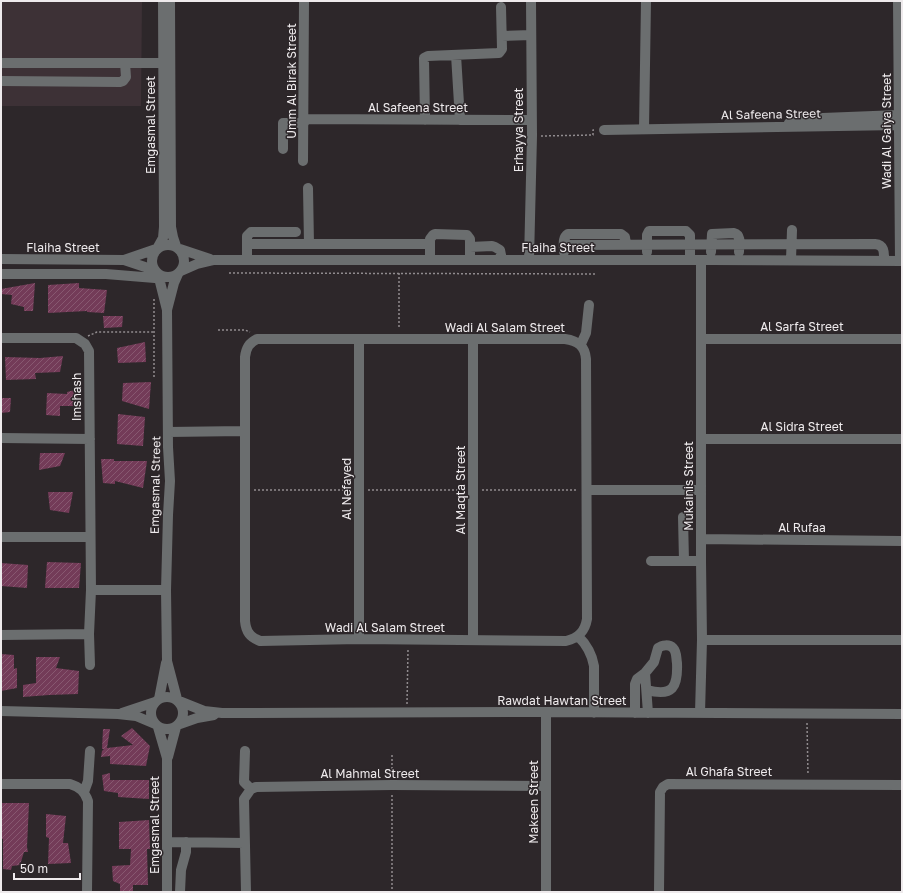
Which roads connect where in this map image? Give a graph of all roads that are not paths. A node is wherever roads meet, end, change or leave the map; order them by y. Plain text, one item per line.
1 (163, 1) edge
2 (170, 1) edge
3 (304, 1) edge
4 (531, 1) edge
5 (646, 1) edge
6 (898, 1) edge
7 (501, 7) dead end
8 (531, 35) junction
9 (502, 36) junction
10 (456, 55) junction
11 (1, 63) edge
12 (125, 63) junction
13 (163, 63) junction
14 (1, 81) edge
15 (425, 120) junction
16 (460, 120) junction
17 (531, 120) junction
18 (899, 120) junction
19 (304, 121) junction
20 (644, 129) junction
21 (604, 130) road end
22 (283, 149) dead end
23 (303, 161) dead end
24 (308, 188) dead end
25 (792, 230) dead end
26 (296, 232) dead end
27 (247, 244) junction
28 (307, 244) junction
29 (345, 244) junction
30 (385, 244) junction
31 (430, 244) junction
32 (853, 244) junction
33 (711, 245) junction
34 (739, 245) junction
35 (792, 245) junction
36 (647, 246) junction
37 (690, 246) junction
38 (470, 247) junction
39 (157, 248) junction
40 (178, 248) junction
41 (1, 259) edge
42 (124, 260) junction
43 (214, 260) junction
44 (247, 260) junction
45 (305, 260) junction
46 (345, 260) junction
47 (386, 260) junction
48 (430, 260) junction
49 (470, 260) junction
50 (502, 260) junction
51 (529, 260) junction
52 (564, 260) junction
53 (647, 260) junction
54 (690, 260) junction
55 (706, 260) junction
56 (739, 260) junction
57 (791, 260) junction
58 (852, 261) junction
59 (884, 261) junction
60 (901, 261) edge
61 (180, 272) junction
62 (1, 274) edge
63 (160, 275) junction
64 (590, 306) dead end
65 (168, 310) junction
66 (1, 338) edge
67 (359, 339) junction
68 (473, 339) junction
69 (701, 339) junction
70 (902, 339) edge
71 (580, 344) junction
72 (244, 431) junction
73 (168, 432) junction
74 (1, 438) edge
75 (90, 438) junction
76 (701, 439) junction
77 (902, 439) edge
78 (587, 490) junction
79 (701, 490) junction
80 (683, 517) dead end
81 (1, 537) edge
82 (90, 537) junction
83 (701, 539) junction
84 (902, 541) edge
85 (651, 561) dead end
86 (684, 561) junction
87 (701, 561) junction
88 (91, 590) junction
89 (166, 590) junction
90 (89, 634) junction
91 (1, 635) edge
92 (578, 636) junction
93 (358, 639) junction
94 (473, 640) junction
95 (702, 640) junction
96 (902, 640) edge
97 (167, 661) junction
98 (90, 665) dead end
99 (645, 673) junction
100 (647, 690) junction
101 (157, 700) junction
102 (178, 700) junction
103 (1, 711) edge
104 (546, 712) junction
105 (700, 712) junction
106 (222, 713) junction
107 (594, 713) junction
108 (635, 713) junction
109 (648, 713) junction
110 (118, 714) junction
111 (902, 714) edge
112 (156, 725) junction
113 (178, 726) junction
114 (90, 751) dead end
115 (245, 751) dead end
116 (167, 758) junction
117 (1, 784) edge
118 (902, 785) edge
119 (546, 786) junction
120 (251, 789) junction
121 (84, 792) junction
122 (168, 842) junction
123 (186, 842) junction
124 (245, 843) junction
125 (88, 892) edge
126 (167, 892) edge
127 (180, 892) edge
128 (246, 892) edge
129 (546, 892) edge
130 (659, 892) edge

1 - 13 street, Emgasmal Street
2 - 40 street, Emgasmal Street
3 - 19 street, Umm Al Birak Street
4 - 8 street, Erhayya Street
5 - 20 street
6 - 18 street, Wadi Al Gaiya Street
7 - 9 street
8 - 9 street
8 - 17 street, Erhayya Street
9 - 10 street
10 - 15 street
10 - 16 street
11 - 12 street
12 - 13 street
12 - 14 street
13 - 39 street, Emgasmal Street
15 - 16 street, Al Safeena Street
15 - 19 street, Al Safeena Street
16 - 17 street, Al Safeena Street
17 - 51 street, Erhayya Street
18 - 20 street, Al Safeena Street
18 - 60 street, Wadi Al Gaiya Street
19 - 22 street, Al Safeena Street
19 - 23 street, Umm Al Birak Street
20 - 21 street, Al Safeena Street
24 - 28 street
25 - 35 street
26 - 27 street
27 - 28 street
27 - 44 street
28 - 29 street
28 - 45 street
29 - 30 street
29 - 46 street
30 - 31 street
30 - 47 street
31 - 38 street
31 - 48 street
32 - 35 street
32 - 58 street
32 - 59 street
33 - 34 street
33 - 37 street
33 - 55 street, Mukainis Street
34 - 35 street
34 - 56 street
35 - 57 street
36 - 37 street
36 - 37 street
36 - 52 street
36 - 53 street
37 - 54 street
38 - 49 street
38 - 50 street
39 - 40 street
39 - 42 street, Flaiha Street
39 - 63 street
40 - 43 street, Flaiha Street
40 - 61 street
41 - 42 street, Flaiha Street
42 - 63 street, Flaiha Street
43 - 44 street, Flaiha Street
43 - 61 street, Flaiha Street
44 - 45 street, Flaiha Street
45 - 46 street, Flaiha Street
46 - 47 street, Flaiha Street
47 - 48 street, Flaiha Street
48 - 49 street, Flaiha Street
49 - 50 street, Flaiha Street
50 - 51 street, Flaiha Street
51 - 52 street, Flaiha Street
52 - 53 street, Flaiha Street
53 - 54 street, Flaiha Street
54 - 55 street, Flaiha Street
55 - 56 street, Flaiha Street
55 - 69 street, Mukainis Street
56 - 57 street, Flaiha Street
57 - 58 street, Flaiha Street
58 - 59 street, Flaiha Street
59 - 60 street, Flaiha Street
61 - 63 street
61 - 65 street, Emgasmal Street
62 - 63 street
63 - 65 street, Emgasmal Street
64 - 71 street
65 - 73 street, Emgasmal Street
66 - 75 street, Imshash
67 - 68 street, Wadi Al Salam Street
67 - 72 street, Wadi Al Salam Street
67 - 93 street, Al Nefayed
68 - 71 street, Wadi Al Salam Street
68 - 94 street, Al Maqta Street
69 - 70 street, Al Sarfa Street
69 - 76 street, Mukainis Street
71 - 78 street
72 - 73 street
72 - 93 street, Wadi Al Salam Street
73 - 89 street, Emgasmal Street
74 - 75 street
75 - 82 street, Imshash
76 - 77 street, Al Sidra Street
76 - 79 street, Mukainis Street
78 - 79 street
78 - 92 street
79 - 83 street, Mukainis Street
80 - 86 street
81 - 82 street
82 - 88 street, Imshash
83 - 84 street, Al Rufaa
83 - 87 street, Mukainis Street
85 - 86 street
86 - 87 street
87 - 95 street, Mukainis Street
88 - 89 street
88 - 90 street, Imshash
89 - 97 street, Emgasmal Street
90 - 91 street
90 - 98 street, Imshash
92 - 94 street, Wadi Al Salam Street
92 - 107 street
93 - 94 street, Wadi Al Salam Street
95 - 96 street
95 - 105 street, Mukainis Street
97 - 101 street, Emgasmal Street
97 - 102 street, Emgasmal Street
99 - 100 street
99 - 100 street
99 - 108 street
100 - 109 street
101 - 102 street
101 - 110 street
101 - 112 street
102 - 106 street, Rawdat Hawtan Street
102 - 113 street
103 - 110 street
104 - 106 street, Rawdat Hawtan Street
104 - 107 street, Rawdat Hawtan Street
104 - 119 street, Makeen Street
105 - 109 street, Rawdat Hawtan Street
105 - 111 street, Rawdat Hawtan Street
106 - 113 street, Rawdat Hawtan Street
107 - 108 street, Rawdat Hawtan Street
108 - 109 street, Rawdat Hawtan Street
110 - 112 street
112 - 113 street
112 - 116 street, Emgasmal Street
113 - 116 street, Emgasmal Street
114 - 121 street
115 - 120 street
116 - 122 street, Emgasmal Street
117 - 121 street
118 - 130 street, Al Ghafa Street
119 - 120 street, Al Mahmal Street
119 - 129 street, Makeen Street
120 - 124 street
121 - 125 street
122 - 123 street
122 - 126 street, Emgasmal Street
123 - 124 street
123 - 127 street
124 - 128 street

